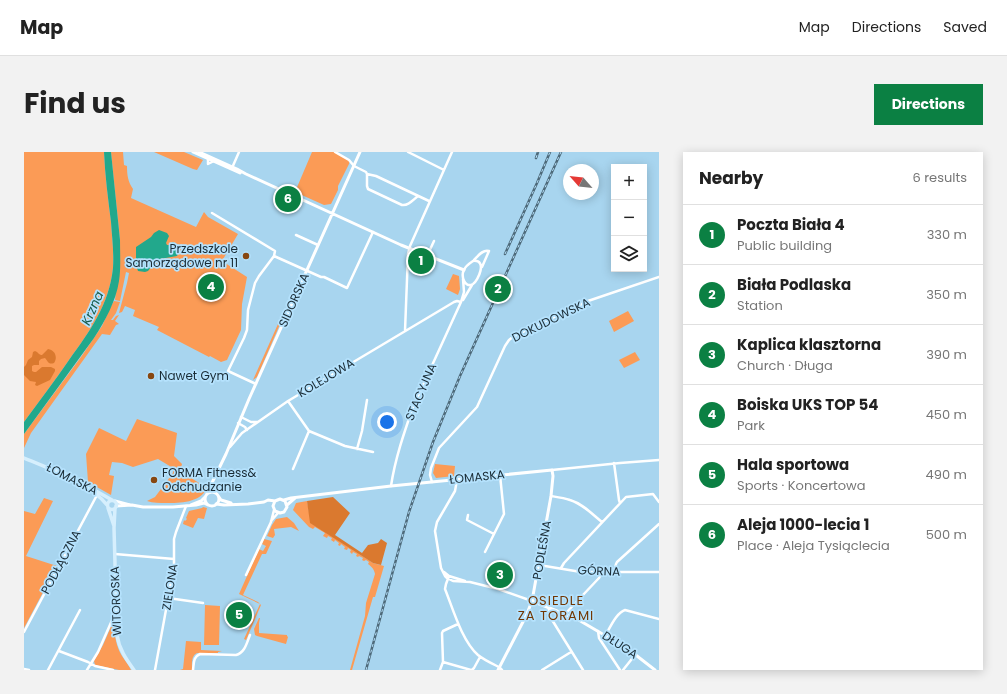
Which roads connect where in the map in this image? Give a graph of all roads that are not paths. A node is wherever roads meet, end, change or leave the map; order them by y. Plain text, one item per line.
1 (194, 152) edge
2 (199, 152) edge
3 (239, 152) edge
4 (335, 152) edge
5 (360, 152) edge
6 (408, 152) edge
7 (452, 152) edge
8 (207, 157) junction
9 (214, 161) junction
10 (354, 166) junction
11 (232, 168) junction
12 (444, 170) junction
13 (367, 174) junction
14 (418, 196) junction
15 (430, 201) junction
16 (212, 213) dead end
17 (332, 214) junction
18 (373, 232) junction
19 (296, 235) dead end
20 (434, 241) dead end
21 (318, 245) junction
22 (409, 248) junction
23 (274, 256) junction
24 (427, 256) junction
25 (472, 262) junction
26 (481, 269) junction
27 (464, 270) junction
28 (307, 271) junction
29 (659, 277) edge
30 (464, 279) junction
31 (473, 284) junction
32 (461, 302) junction
33 (405, 331) junction
34 (256, 384) junction
35 (367, 400) dead end
36 (288, 401) junction
37 (241, 417) junction
38 (257, 422) junction
39 (238, 423) junction
40 (247, 430) junction
41 (309, 431) junction
42 (228, 448) junction
43 (357, 449) junction
44 (373, 452) dead end
45 (24, 458) edge
46 (659, 460) edge
47 (614, 463) junction
48 (292, 469) dead end
49 (552, 470) junction
50 (500, 475) junction
51 (457, 480) junction
52 (214, 481) junction
53 (432, 482) junction
54 (391, 486) junction
55 (215, 492) junction
56 (98, 493) junction
57 (207, 493) junction
58 (551, 496) junction
59 (205, 497) junction
60 (219, 498) junction
61 (295, 498) junction
62 (114, 500) junction
63 (284, 500) junction
64 (275, 501) junction
65 (264, 502) junction
66 (620, 502) junction
67 (659, 502) edge
68 (216, 504) junction
69 (232, 504) junction
70 (132, 505) junction
71 (191, 505) junction
72 (208, 505) junction
73 (287, 505) junction
74 (108, 506) junction
75 (186, 506) junction
76 (273, 506) junction
77 (116, 507) junction
78 (274, 510) junction
79 (278, 513) junction
80 (468, 515) dead end
81 (271, 522) junction
82 (602, 522) junction
83 (659, 524) edge
84 (114, 528) junction
85 (494, 534) junction
86 (485, 552) dead end
87 (114, 554) junction
88 (174, 559) junction
89 (539, 564) junction
90 (561, 568) junction
91 (602, 572) junction
92 (614, 572) junction
93 (659, 572) edge
94 (246, 575) dead end
95 (448, 577) junction
96 (168, 598) junction
97 (532, 601) junction
98 (203, 603) dead end
99 (549, 608) junction
100 (80, 610) dead end
101 (116, 614) junction
102 (565, 614) junction
103 (659, 620) edge
104 (458, 624) junction
105 (598, 631) junction
106 (24, 632) edge
107 (250, 635) dead end
108 (605, 636) junction
109 (59, 650) junction
110 (571, 652) junction
111 (636, 655) junction
112 (480, 657) junction
113 (442, 662) junction
114 (91, 664) junction
115 (24, 669) edge
116 (500, 669) edge
117 (29, 670) edge
118 (48, 670) edge
119 (87, 670) edge
120 (113, 670) edge
121 (134, 670) edge
122 (155, 670) edge
123 (193, 670) edge
124 (440, 670) edge
125 (472, 670) edge
126 (542, 670) edge
127 (583, 670) edge
128 (620, 670) edge
129 (624, 670) edge
130 (655, 670) edge

1 - 8 street
2 - 8 street
3 - 11 street
4 - 10 street
5 - 10 street, SIDORSKA
6 - 12 street
7 - 12 street
8 - 9 street
8 - 9 street
8 - 11 street
9 - 11 street
10 - 13 street
10 - 17 street, SIDORSKA
11 - 17 street
12 - 15 street
13 - 14 street
13 - 14 street
14 - 15 street
15 - 22 street
16 - 23 street
17 - 18 street
17 - 21 street, SIDORSKA
18 - 22 street
18 - 28 street
19 - 21 street
20 - 24 street
21 - 28 street, SIDORSKA
22 - 24 street
22 - 33 street
23 - 28 street
23 - 34 street
24 - 27 street
25 - 26 street
25 - 26 street
25 - 27 street
26 - 31 street
27 - 30 street
28 - 34 street, SIDORSKA
29 - 53 street, DOKUDOWSKA
30 - 31 street
30 - 32 street, STACYJNA
31 - 32 street, STACYJNA
32 - 33 street, KOLEJOWA
32 - 54 street, STACYJNA
33 - 36 street, KOLEJOWA
34 - 37 street, SIDORSKA
35 - 43 street
36 - 38 street, KOLEJOWA
36 - 41 street
37 - 38 street
37 - 39 street, SIDORSKA
38 - 40 street, KOLEJOWA
39 - 40 street
39 - 42 street, SIDORSKA
40 - 42 street, KOLEJOWA
41 - 43 street
41 - 48 street
42 - 52 street, KOLEJOWA
43 - 44 street
45 - 56 main road, ŁOMASKA
46 - 47 street, ŁOMASKA
47 - 49 street, ŁOMASKA
47 - 66 street
49 - 50 street, ŁOMASKA
49 - 58 street, PODLEŚNA
50 - 51 street, ŁOMASKA
50 - 85 street
51 - 53 street, ŁOMASKA
51 - 95 street
52 - 55 street, KOLEJOWA
52 - 57 street, KOLEJOWA
53 - 54 street, ŁOMASKA
54 - 61 street, ŁOMASKA
55 - 57 street
55 - 60 street
56 - 62 main road, ŁOMASKA
56 - 74 main road, WITOROSKA
56 - 106 street, PODŁĄCZNA
57 - 59 street
58 - 82 street
58 - 89 street, PODLEŚNA
59 - 71 street, ŁOMASKA
59 - 72 street
60 - 68 street
60 - 69 street, ŁOMASKA
61 - 63 street, ŁOMASKA
61 - 73 street
62 - 70 street, ŁOMASKA
62 - 74 main road
62 - 77 main road, WITOROSKA
63 - 64 street
63 - 73 street
64 - 65 street, ŁOMASKA
64 - 76 street
65 - 69 street, ŁOMASKA
65 - 76 street, ŁOMASKA
66 - 67 street
66 - 82 street
68 - 69 street, ŁOMASKA
68 - 72 street, ŁOMASKA
70 - 75 street, ŁOMASKA
70 - 77 street, ŁOMASKA
71 - 72 street, ŁOMASKA
71 - 75 street, ŁOMASKA
73 - 79 street
74 - 77 main road
74 - 84 main road, WITOROSKA
75 - 88 street, ZIELONA
76 - 78 street
77 - 84 main road, WITOROSKA
78 - 79 street
78 - 81 street
79 - 81 street
80 - 85 street
81 - 94 street
82 - 90 street
83 - 92 street
84 - 87 main road, WITOROSKA
85 - 86 street
87 - 88 street
87 - 101 main road, WITOROSKA
88 - 96 street, ZIELONA
89 - 90 street, GÓRNA
89 - 97 street, PODLEŚNA
90 - 91 street, GÓRNA
91 - 92 street, GÓRNA
91 - 102 street
92 - 93 street, GÓRNA
95 - 97 street, DŁUGA
95 - 104 street
96 - 98 street
96 - 122 street, ZIELONA
97 - 99 street, DŁUGA
97 - 116 street, PODLEŚNA
99 - 102 street, DŁUGA
99 - 110 street
100 - 109 street
101 - 114 street
101 - 121 main road, WITOROSKA
102 - 105 street, DŁUGA
103 - 108 street
104 - 112 street
104 - 113 street
105 - 108 street, DŁUGA
105 - 128 street
107 - 123 street
108 - 111 street, DŁUGA
109 - 114 street
109 - 118 street
110 - 126 street
110 - 127 street
111 - 129 street
111 - 130 street, DŁUGA
112 - 116 street
112 - 125 street
113 - 124 street
113 - 125 street
114 - 119 street
114 - 120 street
115 - 117 street

